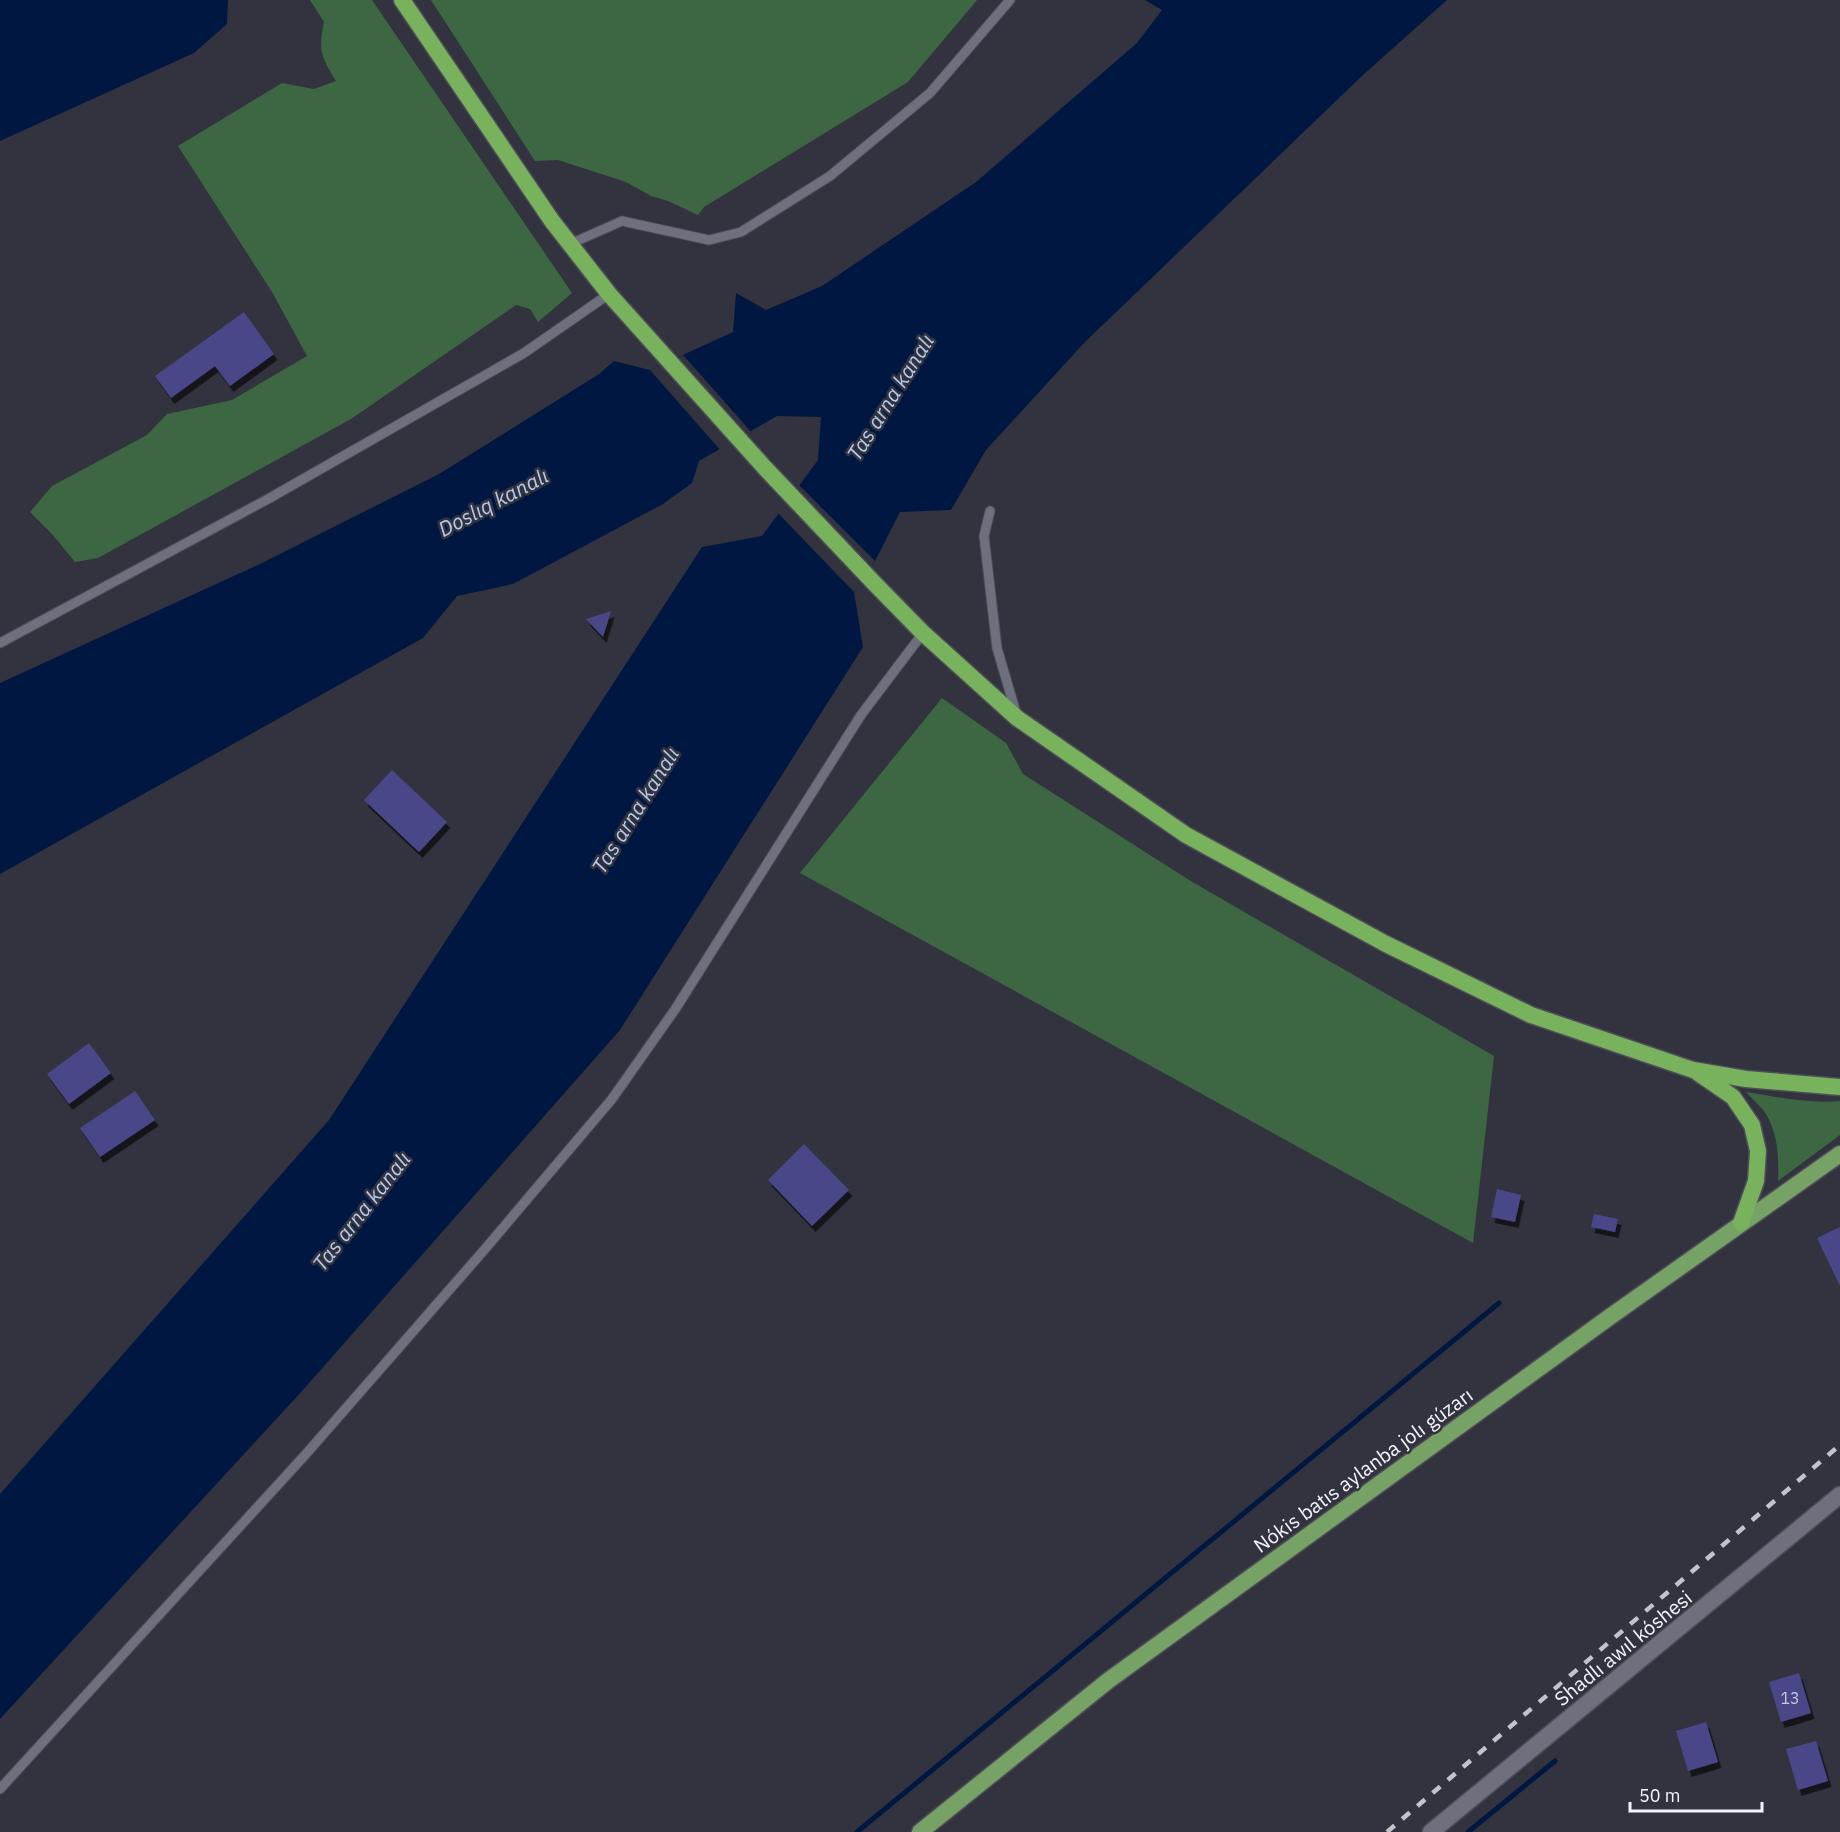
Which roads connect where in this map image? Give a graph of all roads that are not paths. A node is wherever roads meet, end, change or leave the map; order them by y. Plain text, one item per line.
1 (402, 0) edge
2 (1010, 0) edge
3 (570, 244) junction
4 (609, 294) junction
5 (990, 511) dead end
6 (923, 633) junction
7 (0, 643) edge
8 (1017, 718) junction
9 (1693, 1070) junction
10 (1840, 1087) edge
11 (1840, 1154) edge
12 (1741, 1223) junction
13 (1840, 1495) edge
14 (0, 1789) edge
15 (920, 1832) edge
16 (1431, 1832) edge

1 - 3 highway
2 - 3 lane
3 - 4 highway
4 - 6 highway
4 - 7 lane
5 - 8 lane
6 - 8 highway
6 - 14 lane
8 - 9 highway
9 - 10 highway
9 - 12 highway
11 - 12 main road, Nókis batıs aylanba jolı gúzarı
12 - 15 main road, Nókis batıs aylanba jolı gúzarı
13 - 16 street, Shadlı awıl kóshesi

